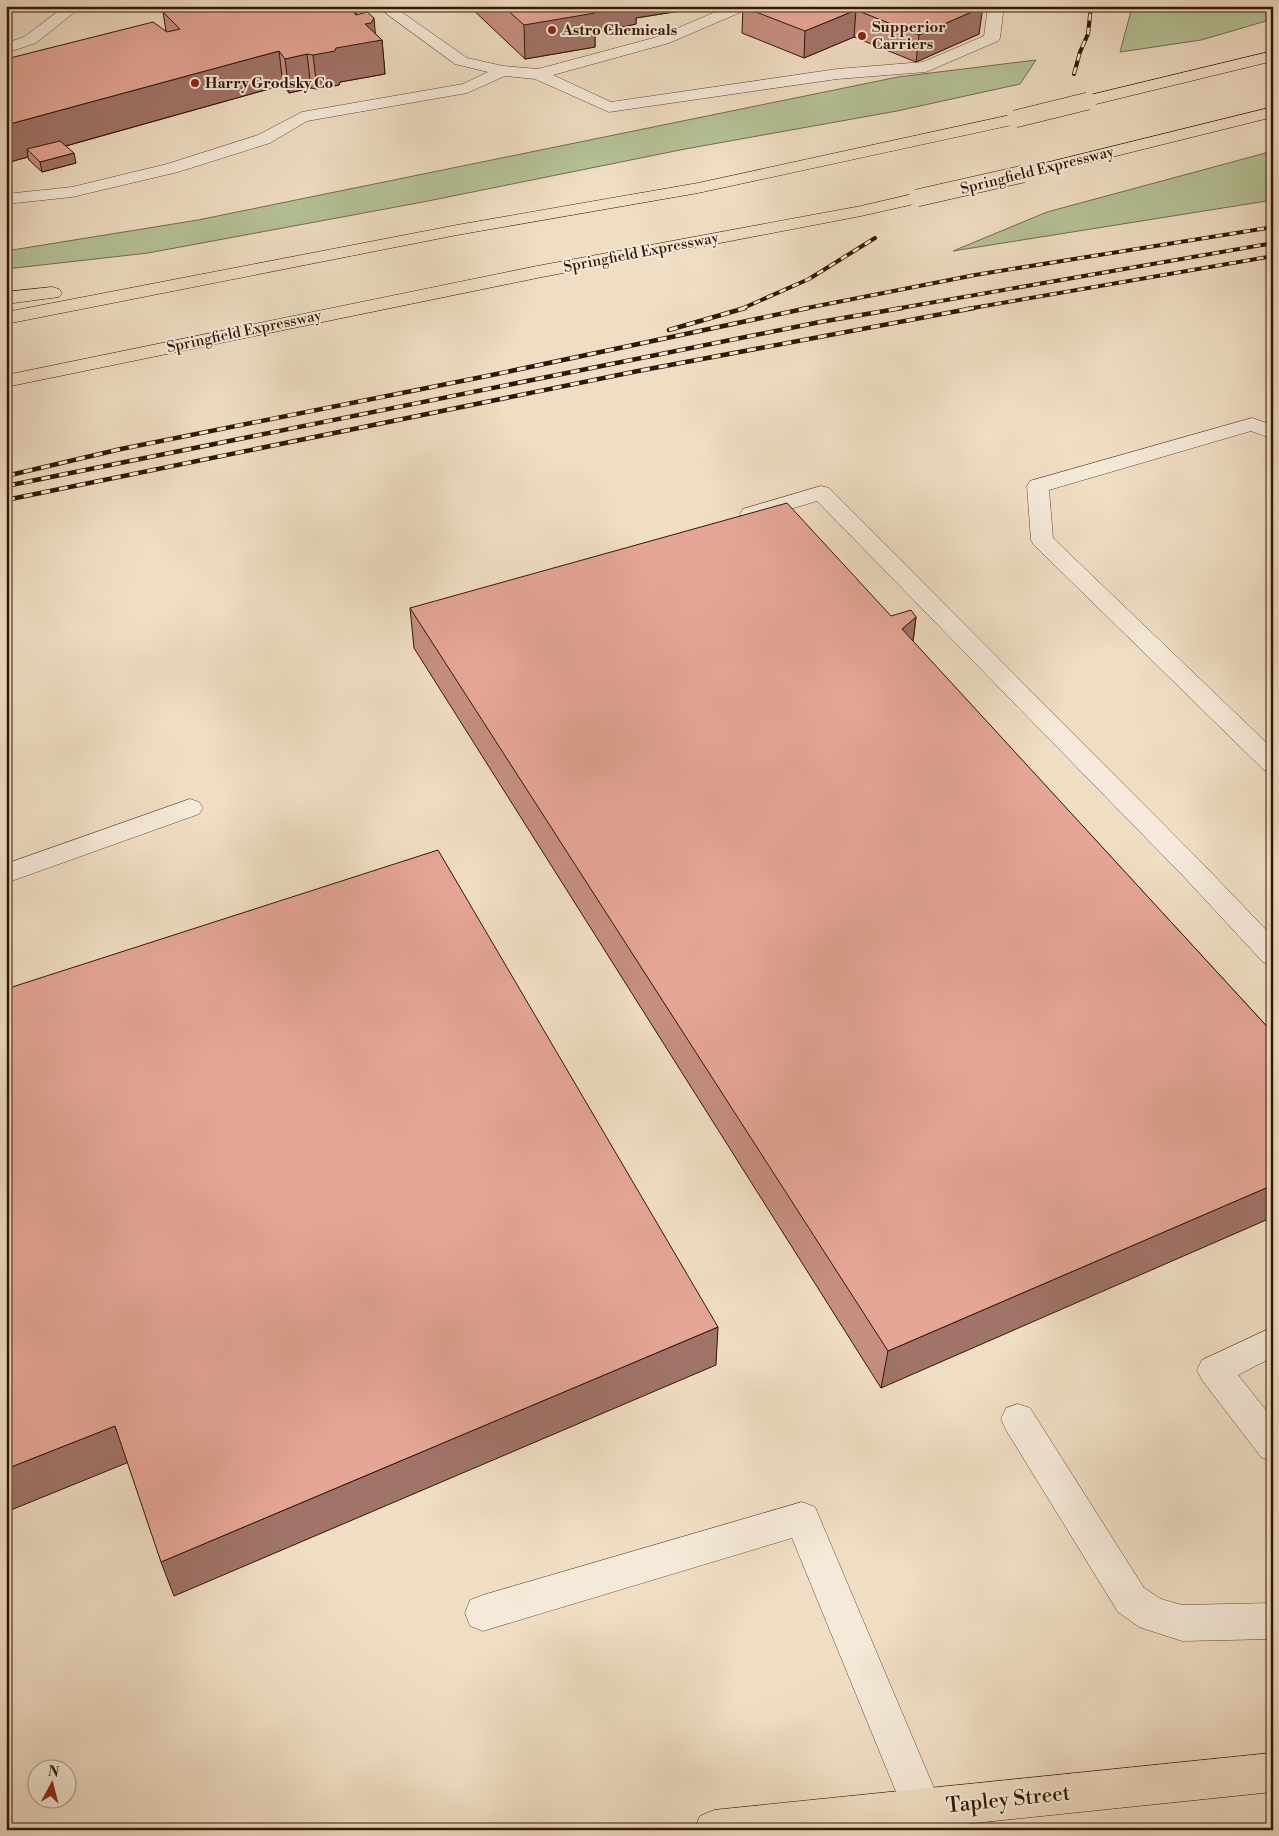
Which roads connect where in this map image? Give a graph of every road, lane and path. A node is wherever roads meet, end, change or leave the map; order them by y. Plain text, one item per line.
1 (75, 6) edge
2 (383, 6) edge
3 (743, 6) edge
4 (996, 6) edge
5 (6, 48) edge
6 (1273, 56) edge
7 (503, 71) junction
8 (538, 74) junction
9 (1273, 112) edge
10 (6, 200) edge
11 (267, 268) junction
12 (6, 298) edge
13 (6, 318) edge
14 (6, 381) edge
15 (1273, 433) edge
16 (726, 521) edge
17 (1273, 764) edge
18 (190, 808) dead end
19 (6, 874) edge
20 (1273, 955) edge
21 (1273, 1341) edge
22 (1018, 1419) dead end
23 (1273, 1446) edge
24 (483, 1613) dead end
25 (1273, 1621) edge
26 (1273, 1772) edge
27 (922, 1808) junction
28 (714, 1830) edge

1 - 5 lane
2 - 7 lane
3 - 8 lane
4 - 8 lane
6 - 11 main road, bridge
7 - 8 lane
7 - 10 lane
9 - 14 main road, Springfield Expressway, bridge
11 - 12 main road
11 - 13 main road
15 - 17 lane
16 - 20 lane
18 - 19 lane
21 - 23 lane
22 - 25 lane
24 - 27 lane
26 - 27 main road, Tapley Street
27 - 28 main road, Tapley Street

